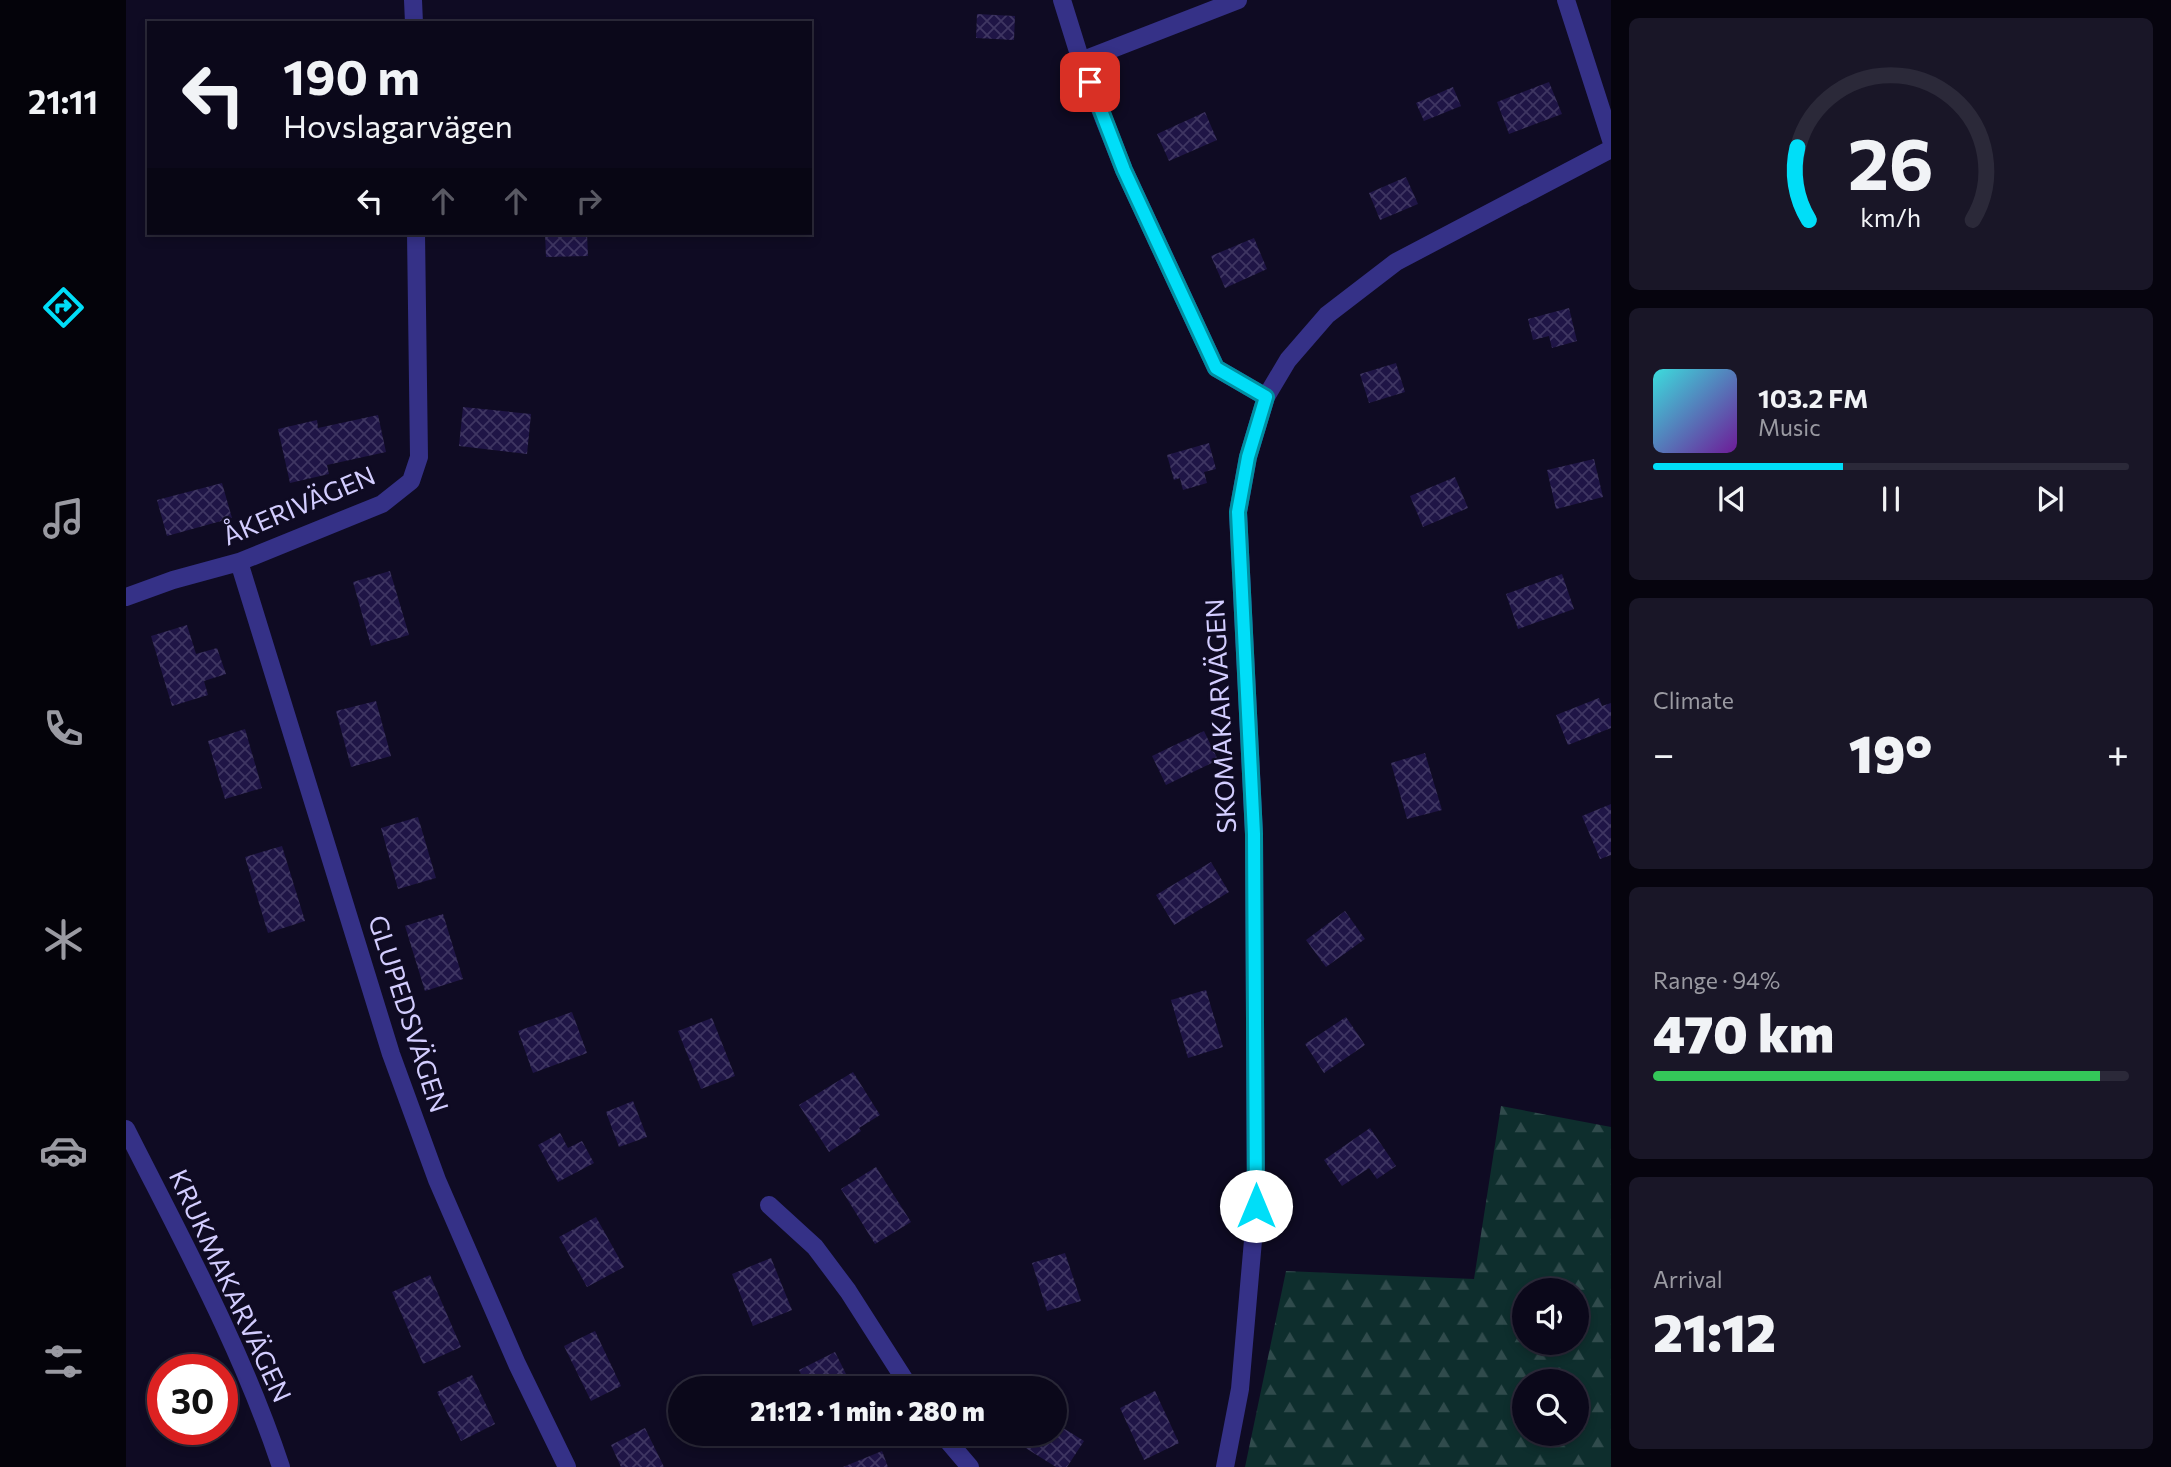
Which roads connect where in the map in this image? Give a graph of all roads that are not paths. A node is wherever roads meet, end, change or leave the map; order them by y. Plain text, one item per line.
1 (413, 0) edge
2 (1062, 0) edge
3 (1238, 0) edge
4 (1566, 0) edge
5 (414, 21) edge
6 (1081, 61) junction
7 (1611, 140) edge
8 (1611, 149) edge
9 (416, 235) edge
10 (1266, 397) junction
11 (239, 562) junction
12 (126, 597) edge
13 (126, 1129) edge
14 (769, 1205) dead end
15 (901, 1376) edge
16 (953, 1446) edge
17 (281, 1467) edge
18 (567, 1467) edge
19 (970, 1467) edge
20 (1225, 1467) edge

1 - 5 street
2 - 6 street
3 - 6 street
4 - 7 street
6 - 10 street
8 - 10 street, SKOMAKARVÄGEN
9 - 11 street, ÅKERIVÄGEN
10 - 20 street, SKOMAKARVÄGEN
11 - 12 street, ÅKERIVÄGEN
11 - 18 street, GLUPEDSVÄGEN
13 - 17 street, KRUKMAKARVÄGEN
14 - 15 street
16 - 19 street

